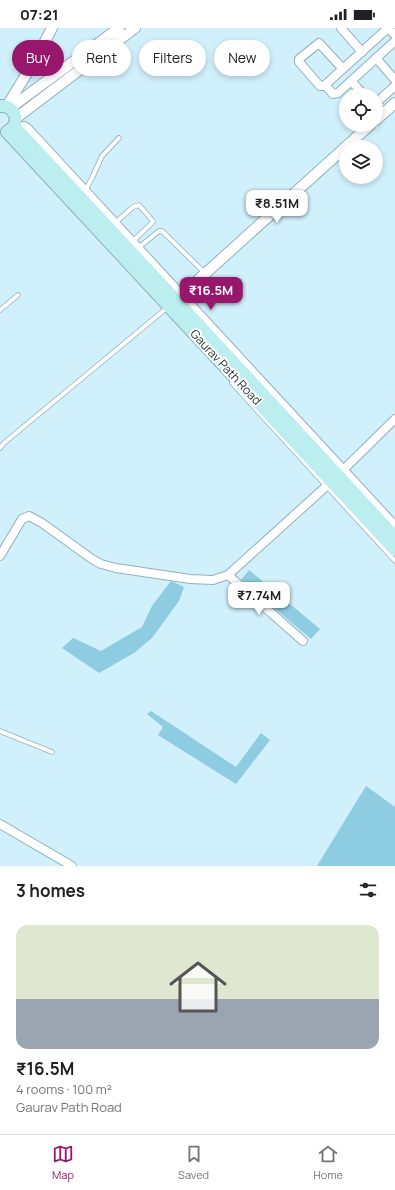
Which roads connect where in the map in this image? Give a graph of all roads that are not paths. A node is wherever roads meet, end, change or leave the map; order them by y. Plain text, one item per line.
1 (52, 28) edge
2 (119, 28) edge
3 (135, 28) edge
4 (341, 28) edge
5 (388, 28) edge
6 (395, 35) edge
7 (395, 41) edge
8 (362, 52) junction
9 (376, 58) junction
10 (343, 69) junction
11 (395, 80) edge
12 (351, 81) junction
13 (325, 86) junction
14 (395, 86) edge
15 (358, 88) edge
16 (383, 97) edge
17 (395, 103) edge
18 (383, 114) edge
19 (9, 121) edge
20 (362, 132) edge
21 (119, 138) dead end
22 (11, 145) dead end
23 (85, 191) junction
24 (115, 223) junction
25 (135, 245) junction
26 (117, 258) dead end
27 (205, 273) junction
28 (18, 295) dead end
29 (173, 302) junction
30 (0, 310) edge
31 (186, 333) dead end
32 (229, 380) dead end
33 (395, 419) edge
34 (0, 448) edge
35 (334, 478) junction
36 (395, 527) edge
37 (395, 538) edge
38 (395, 550) edge
39 (0, 556) edge
40 (395, 561) edge
41 (228, 575) junction
42 (303, 641) dead end
43 (0, 731) edge
44 (52, 752) dead end
45 (0, 824) edge
46 (72, 866) edge

1 - 19 street
2 - 19 street
3 - 19 street
4 - 8 street
5 - 6 street
5 - 8 street
7 - 9 street
8 - 10 street
9 - 11 street
9 - 12 street
10 - 13 street
10 - 13 street
12 - 13 street
12 - 15 street
14 - 16 street
17 - 18 street
19 - 22 lane
19 - 23 street
19 - 29 main road, Gaurav Path Road
20 - 27 street
21 - 23 lane
23 - 24 street
24 - 25 street
24 - 25 lane
25 - 27 lane
25 - 29 street
26 - 29 lane
27 - 29 street
28 - 30 lane
29 - 31 lane
29 - 34 lane
29 - 35 main road, Gaurav Path Road
32 - 35 lane
33 - 35 street
35 - 36 street
35 - 37 main road, Gaurav Path Road
35 - 38 main road, Gaurav Path Road
35 - 40 lane
35 - 41 street
39 - 41 street
41 - 42 street
43 - 44 lane
45 - 46 street

